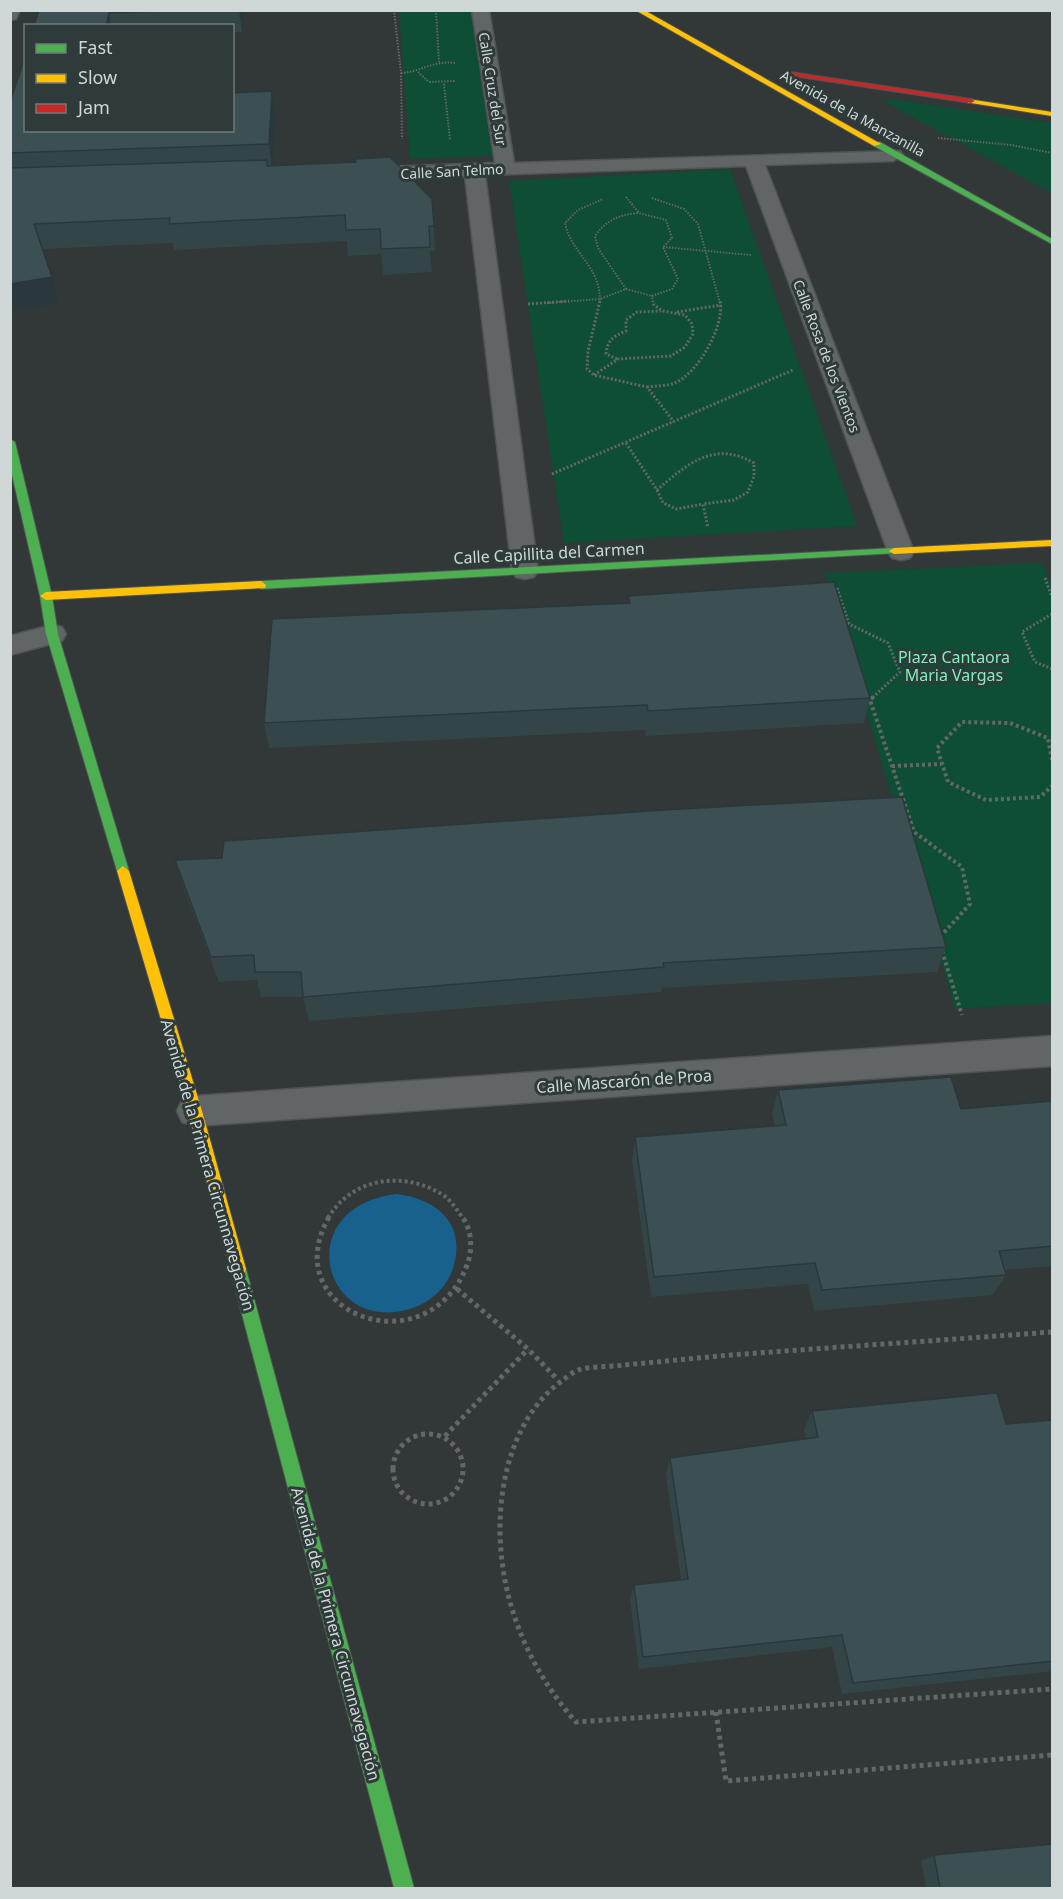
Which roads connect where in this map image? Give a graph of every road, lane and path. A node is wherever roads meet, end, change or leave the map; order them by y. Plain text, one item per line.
1 (12, 10) edge
2 (394, 10) edge
3 (436, 10) edge
4 (480, 10) edge
5 (638, 10) edge
6 (10, 15) edge
7 (439, 62) junction
8 (462, 65) dead end
9 (418, 72) junction
10 (401, 73) junction
11 (459, 81) dead end
12 (444, 84) junction
13 (909, 92) junction
14 (831, 94) dead end
15 (862, 102) dead end
16 (1053, 114) edge
17 (935, 138) dead end
18 (1053, 153) edge
19 (893, 155) junction
20 (753, 160) junction
21 (615, 165) junction
22 (505, 168) junction
23 (464, 170) junction
24 (403, 173) junction
25 (344, 175) edge
26 (625, 196) junction
27 (633, 196) dead end
28 (650, 198) dead end
29 (639, 213) junction
30 (1053, 242) edge
31 (663, 247) junction
32 (706, 253) junction
33 (789, 254) junction
34 (626, 289) junction
35 (652, 296) junction
36 (600, 299) junction
37 (721, 305) junction
38 (492, 307) junction
39 (663, 311) junction
40 (674, 313) junction
41 (827, 355) junction
42 (618, 359) junction
43 (594, 375) junction
44 (648, 387) junction
45 (674, 422) junction
46 (10, 442) edge
47 (626, 443) junction
48 (515, 489) junction
49 (657, 490) junction
50 (703, 504) junction
51 (711, 538) dead end
52 (1053, 543) edge
53 (901, 552) junction
54 (525, 571) junction
55 (834, 580) edge
56 (46, 596) junction
57 (1053, 614) edge
58 (52, 634) junction
59 (10, 646) edge
60 (1053, 669) edge
61 (1052, 755) edge
62 (1053, 760) edge
63 (942, 764) junction
64 (892, 766) junction
65 (1053, 786) edge
66 (938, 939) edge
67 (942, 950) edge
68 (962, 1016) dead end
69 (1053, 1051) edge
70 (195, 1111) junction
71 (457, 1289) junction
72 (1053, 1332) edge
73 (528, 1349) junction
74 (558, 1380) junction
75 (445, 1436) junction
76 (1053, 1689) edge
77 (716, 1713) junction
78 (1053, 1755) edge
79 (404, 1888) edge

1 - 6 street
2 - 10 path
3 - 7 path
4 - 22 street, Calle Cruz del Sur
5 - 19 street, Avenida de la Manzanilla
7 - 8 path
7 - 9 path
9 - 10 path
9 - 12 path
10 - 24 path
11 - 12 path
12 - 23 path
13 - 14 street, Avenida de la Manzanilla
13 - 15 street
13 - 16 street
17 - 18 path
19 - 20 street, Calle San Telmo
19 - 30 street, Avenida de la Manzanilla
20 - 21 street, Calle San Telmo
20 - 33 street, Calle Rosa de los Vientos
21 - 22 street, Calle San Telmo
21 - 26 path
22 - 23 street, Calle San Telmo
23 - 24 street, Calle San Telmo
23 - 38 street
24 - 25 street, Calle San Telmo
26 - 27 path
26 - 29 path
26 - 36 path
28 - 32 path
29 - 31 path
29 - 34 path
31 - 32 path
31 - 35 path
32 - 33 path
32 - 37 path
33 - 41 street, Calle Rosa de los Vientos
34 - 35 path
34 - 36 path
35 - 39 path
36 - 38 path
36 - 43 path
37 - 40 path
37 - 44 path
38 - 48 street
39 - 40 path
39 - 42 path
40 - 42 path
41 - 45 path
41 - 53 street, Calle Rosa de los Vientos
42 - 43 path
43 - 44 path
44 - 45 path
45 - 47 path
46 - 56 street, Avenida de la Primera Circunnavegación
47 - 48 path
47 - 49 path
48 - 54 street
49 - 50 path
49 - 50 path
50 - 51 path
52 - 53 street, Calle Capillita del Carmen
53 - 54 street, Calle Capillita del Carmen
54 - 56 street, Calle Capillita del Carmen
55 - 64 path
56 - 58 street, Avenida de la Primera Circunnavegación
57 - 60 path
58 - 59 street
58 - 70 street, Avenida de la Primera Circunnavegación
61 - 62 path
61 - 63 path
63 - 64 path
63 - 65 path
64 - 66 path
67 - 68 path
69 - 70 street, Calle Mascarón de Proa
70 - 79 street, Avenida de la Primera Circunnavegación
71 - 71 path
71 - 73 path
72 - 74 path
73 - 74 path
73 - 75 path
74 - 77 path
75 - 75 path
76 - 77 path
77 - 78 path

